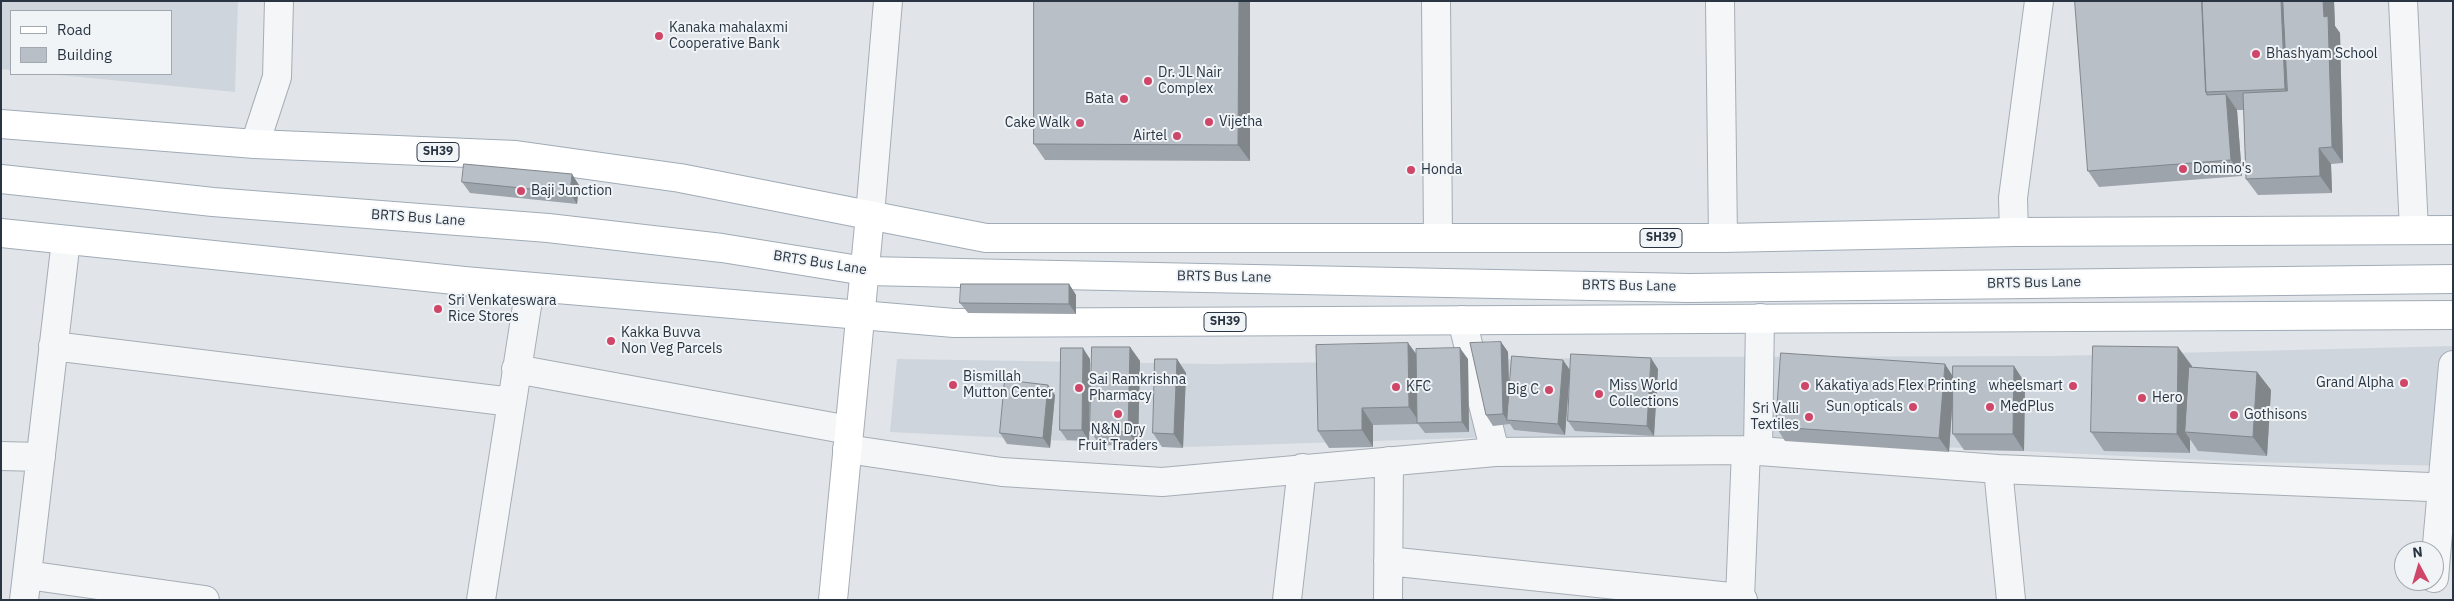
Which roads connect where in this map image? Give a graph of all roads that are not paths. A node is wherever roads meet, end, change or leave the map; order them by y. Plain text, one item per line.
1 (279, 1) edge
2 (888, 1) edge
3 (1436, 1) edge
4 (1720, 1) edge
5 (2039, 1) edge
6 (2403, 1) edge
7 (1, 124) edge
8 (255, 144) junction
9 (1, 179) edge
10 (870, 216) junction
11 (2414, 230) junction
12 (2453, 230) edge
13 (2014, 232) junction
14 (1, 233) edge
15 (1438, 238) junction
16 (1723, 238) junction
17 (66, 240) junction
18 (865, 271) junction
19 (2453, 279) edge
20 (530, 287) junction
21 (861, 315) junction
22 (2453, 315) edge
23 (1760, 318) junction
24 (1462, 320) junction
25 (53, 346) junction
26 (2453, 365) edge
27 (516, 369) junction
28 (512, 402) junction
29 (848, 440) junction
30 (1752, 451) junction
31 (1495, 452) junction
32 (1, 456) edge
33 (41, 456) junction
34 (1389, 461) junction
35 (1302, 468) junction
36 (1998, 470) junction
37 (2447, 488) edge
38 (2439, 541) edge
39 (1388, 561) junction
40 (26, 587) edge
41 (1741, 599) edge
42 (205, 600) edge
43 (481, 600) edge
44 (833, 600) edge
45 (1287, 600) edge
46 (1388, 600) edge
47 (2011, 600) edge

1 - 8 street
2 - 10 street
3 - 15 street
4 - 16 street
5 - 13 street
6 - 11 street
7 - 8 main road, SH39
8 - 10 main road, SH39
9 - 18 main road, BRTS Bus Lane
10 - 15 main road, SH39
10 - 18 main road
11 - 12 main road, SH39
11 - 13 main road, SH39
13 - 16 main road, SH39
14 - 17 main road, SH39
15 - 16 main road, SH39
17 - 20 main road, SH39
17 - 25 street
18 - 19 main road, BRTS Bus Lane
18 - 21 main road
20 - 21 main road, SH39
20 - 27 street
21 - 24 main road, SH39
21 - 29 main road
22 - 23 main road, SH39
23 - 24 main road, SH39
23 - 30 street
24 - 31 street
25 - 28 street
25 - 33 street
26 - 37 street
27 - 28 street
27 - 29 street
28 - 43 street
29 - 35 street
29 - 44 main road
30 - 31 street
30 - 36 street
30 - 41 street
31 - 34 street
32 - 33 street
33 - 40 street
34 - 35 street
34 - 39 street
35 - 45 street
36 - 37 street
36 - 47 street
37 - 38 street
39 - 41 street
39 - 46 street
40 - 42 street

